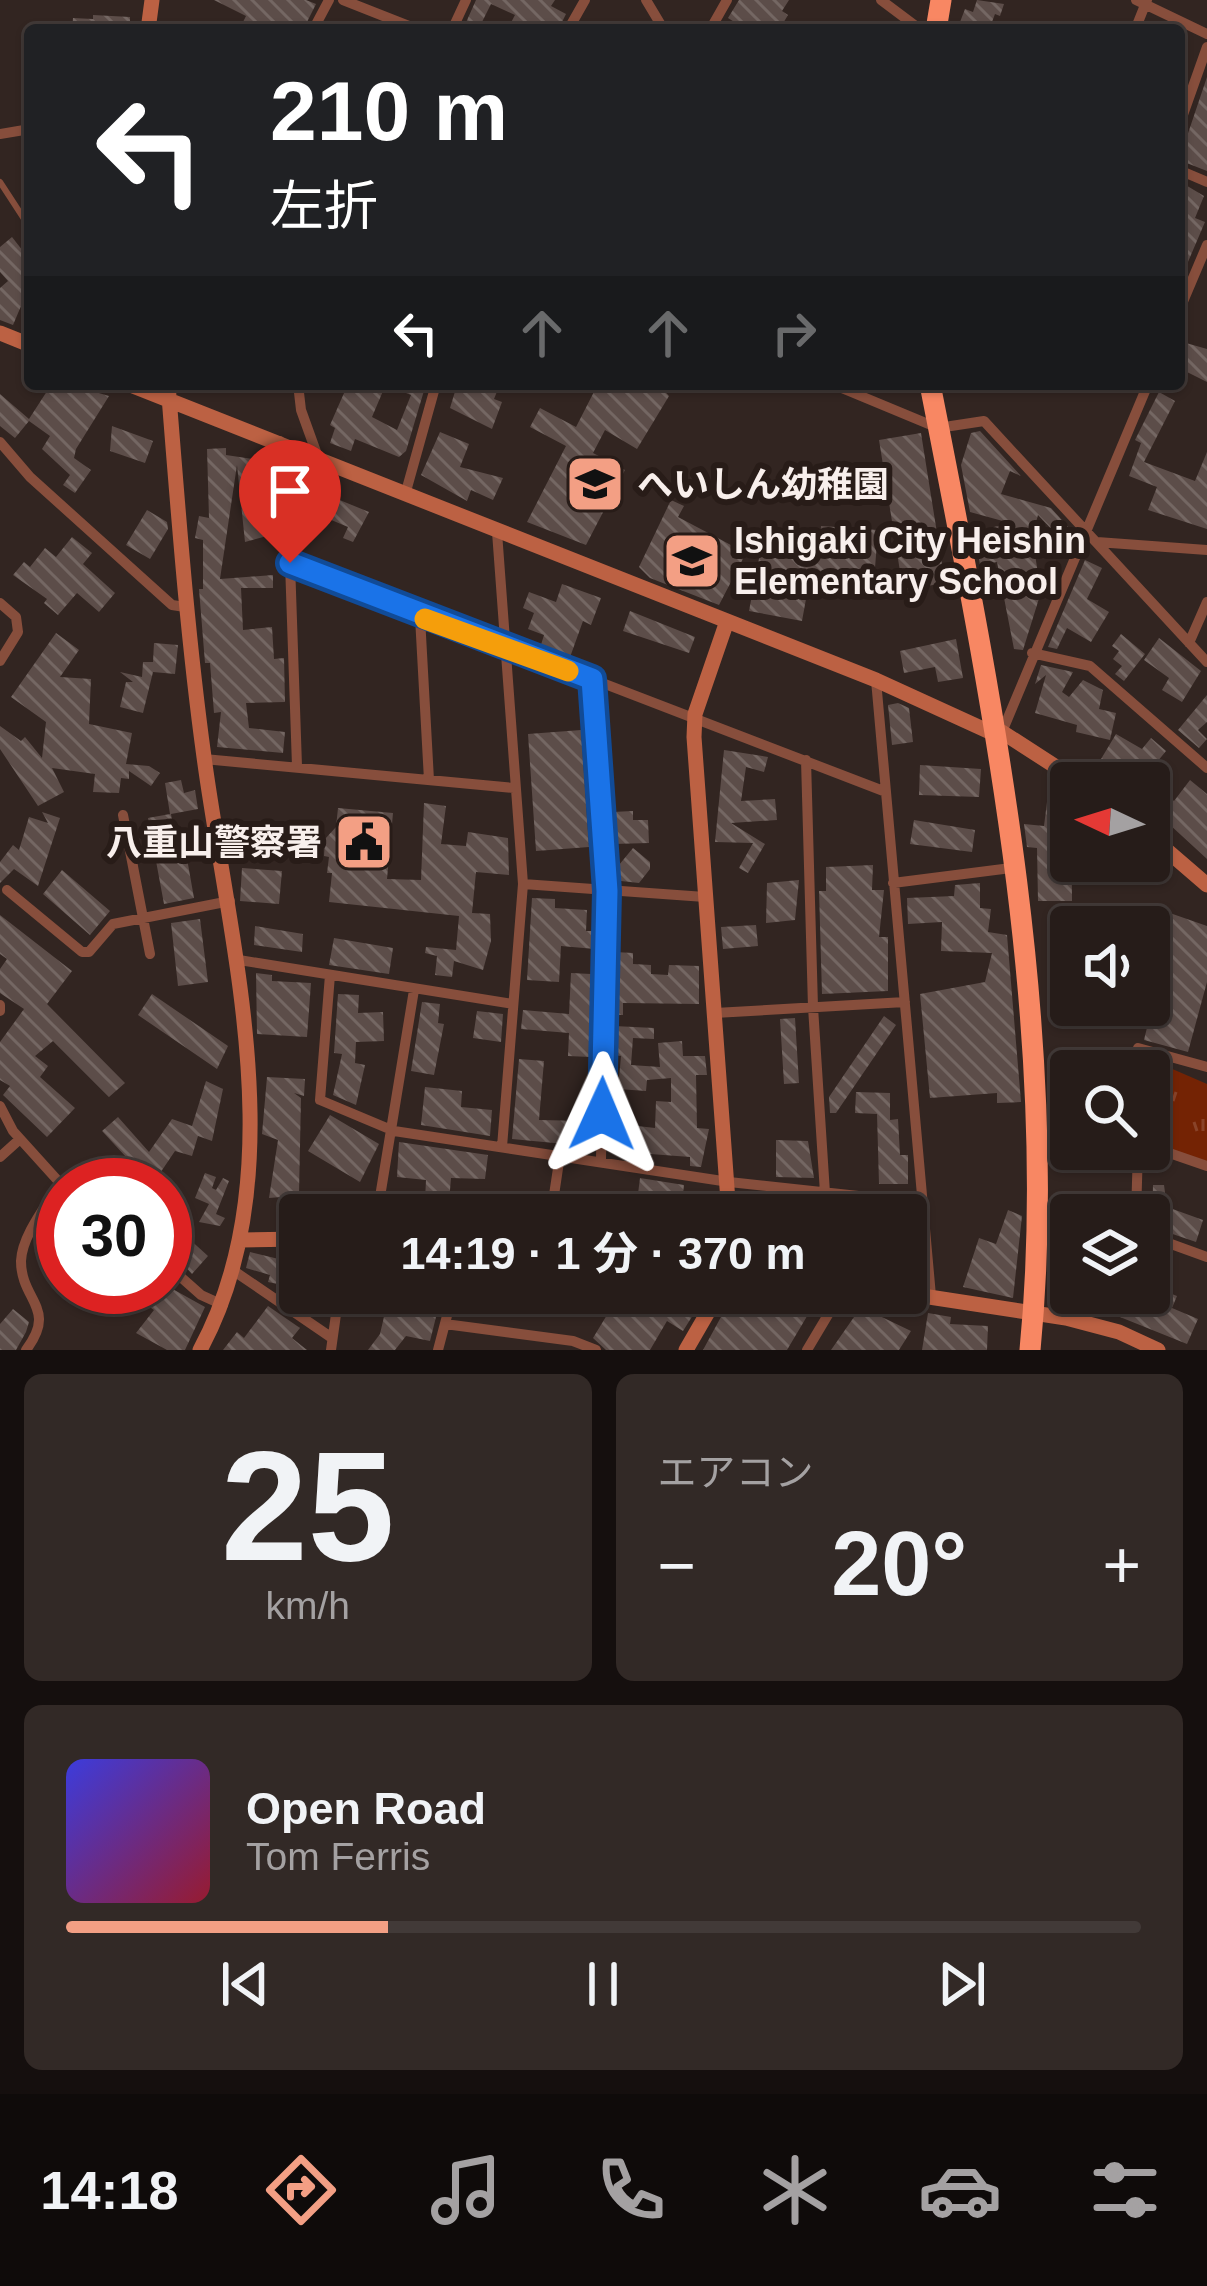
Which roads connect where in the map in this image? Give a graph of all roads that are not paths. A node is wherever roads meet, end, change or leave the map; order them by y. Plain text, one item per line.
1 (343, 0) edge
2 (646, 0) edge
3 (661, 0) edge
4 (881, 0) edge
5 (1143, 2) edge
6 (655, 12) junction
7 (403, 24) edge
8 (661, 24) edge
9 (913, 24) edge
10 (1207, 34) edge
11 (1207, 47) edge
12 (1185, 109) edge
13 (0, 182) edge
14 (24, 218) edge
15 (1207, 244) edge
16 (1185, 297) edge
17 (299, 390) edge
18 (434, 390) edge
19 (846, 390) edge
20 (931, 390) edge
21 (1145, 390) edge
22 (168, 392) edge
23 (938, 428) junction
24 (280, 441) junction
25 (0, 442) edge
26 (319, 460) junction
27 (405, 495) junction
28 (1086, 531) junction
29 (497, 532) junction
30 (1096, 542) junction
31 (1207, 550) edge
32 (290, 563) junction
33 (1207, 602) edge
34 (0, 603) edge
35 (185, 607) junction
36 (420, 617) junction
37 (726, 624) junction
38 (1189, 643) junction
39 (505, 649) junction
40 (1032, 653) junction
41 (0, 661) edge
42 (1207, 662) edge
43 (592, 679) junction
44 (876, 680) junction
45 (695, 714) junction
46 (997, 733) junction
47 (204, 759) junction
48 (806, 760) junction
49 (1050, 765) edge
50 (297, 766) junction
51 (1207, 769) edge
52 (429, 780) junction
53 (514, 788) junction
54 (886, 792) junction
55 (122, 814) dead end
56 (1170, 854) edge
57 (1011, 868) junction
58 (893, 883) junction
59 (523, 884) junction
60 (1207, 885) edge
61 (7, 890) dead end
62 (607, 891) junction
63 (705, 897) junction
64 (230, 902) junction
65 (144, 918) junction
66 (150, 954) dead end
67 (239, 960) junction
68 (330, 975) junction
69 (413, 991) junction
70 (905, 1002) junction
71 (513, 1004) junction
72 (813, 1007) junction
73 (715, 1012) junction
74 (1170, 1057) edge
75 (1207, 1067) edge
76 (0, 1106) edge
77 (394, 1131) junction
78 (20, 1139) junction
79 (502, 1147) junction
80 (1170, 1154) edge
81 (0, 1156) edge
82 (560, 1156) junction
83 (37, 1158) edge
84 (601, 1159) junction
85 (1207, 1166) edge
86 (729, 1182) junction
87 (826, 1193) junction
88 (381, 1194) edge
89 (554, 1194) edge
90 (729, 1194) edge
91 (836, 1194) edge
92 (922, 1194) edge
93 (1040, 1213) junction
94 (1050, 1214) edge
95 (36, 1222) edge
96 (279, 1239) edge
97 (241, 1240) junction
98 (1170, 1244) edge
99 (927, 1250) edge
100 (1207, 1257) edge
101 (234, 1270) junction
102 (192, 1287) edge
103 (927, 1296) edge
104 (931, 1296) junction
105 (223, 1305) junction
106 (36, 1306) edge
107 (39, 1314) edge
108 (336, 1314) edge
109 (448, 1314) edge
110 (707, 1314) edge
111 (830, 1314) edge
112 (1033, 1316) junction
113 (445, 1324) junction
114 (332, 1344) edge
115 (811, 1349) edge
116 (26, 1350) edge
117 (200, 1350) edge
118 (438, 1350) edge
119 (596, 1350) edge
120 (686, 1350) edge
121 (1030, 1350) edge
122 (1157, 1350) edge

1 - 7 street
2 - 6 street
3 - 6 street
4 - 9 street
5 - 10 street
6 - 8 street
11 - 12 street
13 - 14 lane
15 - 16 street
17 - 26 street
18 - 27 street
19 - 23 street
20 - 23 highway
21 - 28 street
22 - 24 street
22 - 35 street
23 - 28 street
23 - 46 highway
24 - 26 street
24 - 32 street
25 - 35 street
26 - 27 street
27 - 29 street
28 - 30 street
28 - 40 street
29 - 37 street
29 - 39 street
30 - 31 street
30 - 38 street
32 - 36 street
32 - 50 street
33 - 38 street
34 - 41 street
35 - 47 street
36 - 39 street
36 - 52 street
37 - 44 street
37 - 45 street
38 - 42 street
39 - 43 street
39 - 53 street
40 - 46 street
40 - 51 street
43 - 45 street
43 - 62 street
44 - 46 street
44 - 54 street
45 - 48 street
45 - 63 street
46 - 49 street
46 - 57 highway
47 - 50 street
47 - 64 street
48 - 54 street
48 - 72 street
50 - 52 street
52 - 53 street
53 - 59 street
54 - 58 street
55 - 65 street
56 - 60 street
57 - 58 street
57 - 93 highway
58 - 70 street
59 - 62 street
59 - 71 street
61 - 65 street
62 - 63 street
62 - 84 street
63 - 73 street
64 - 65 street
64 - 67 street
65 - 66 street
67 - 68 street
67 - 97 street
68 - 69 street
68 - 77 street
69 - 71 street
69 - 77 street
70 - 72 street
70 - 92 street
71 - 79 street
72 - 73 street
72 - 87 street
73 - 86 street
74 - 75 street
76 - 78 street
77 - 79 street
77 - 88 street
78 - 81 street
78 - 83 street
79 - 82 street
80 - 85 street
82 - 84 street
82 - 89 street
84 - 86 street
86 - 87 street
86 - 90 street
87 - 91 street
93 - 94 street
93 - 112 highway
95 - 106 street
96 - 97 street
97 - 101 street
98 - 100 street
99 - 104 street
101 - 105 street
101 - 114 street
102 - 105 street
103 - 104 street
104 - 112 street
105 - 117 street
107 - 116 street
108 - 114 street
109 - 113 street
110 - 120 street
111 - 115 street
112 - 121 highway
112 - 122 street
113 - 118 street
113 - 119 street

